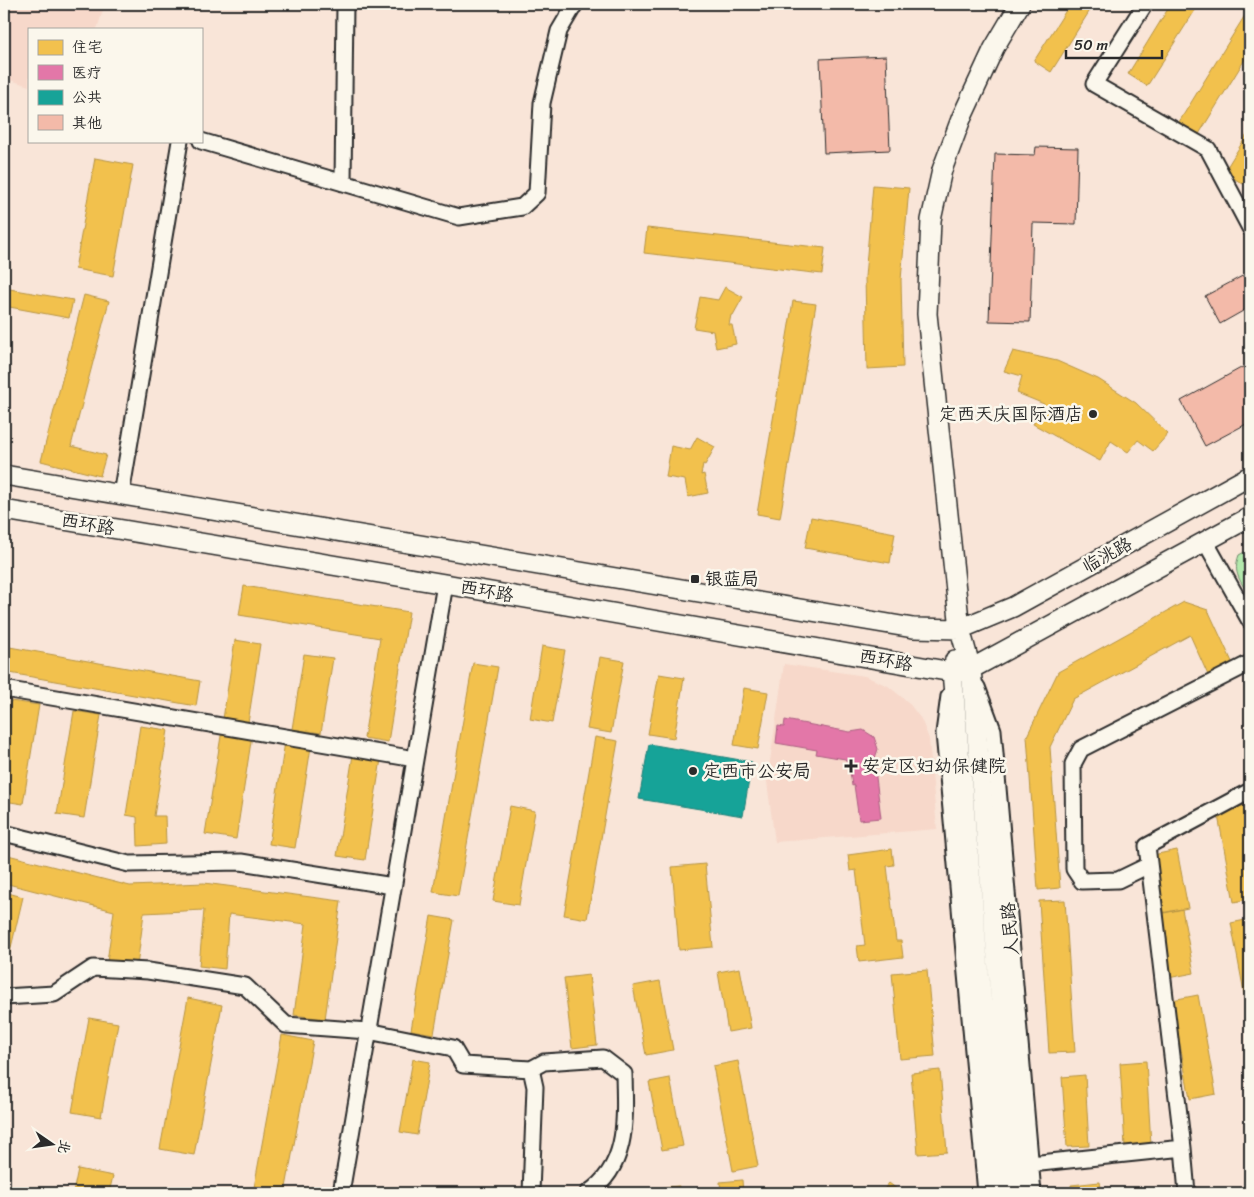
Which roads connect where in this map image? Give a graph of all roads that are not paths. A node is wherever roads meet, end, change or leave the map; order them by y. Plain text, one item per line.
1 (344, 4) edge
2 (575, 4) edge
3 (1020, 4) edge
4 (1146, 4) edge
5 (202, 141) edge
6 (180, 142) edge
7 (343, 183) junction
8 (1250, 228) edge
9 (4, 475) edge
10 (1250, 476) edge
11 (121, 494) junction
12 (4, 510) edge
13 (1250, 517) edge
14 (1205, 541) junction
15 (445, 584) junction
16 (1250, 621) edge
17 (960, 629) junction
18 (1250, 663) edge
19 (962, 670) junction
20 (4, 689) edge
21 (415, 759) junction
22 (1250, 791) edge
23 (4, 833) edge
24 (1149, 865) junction
25 (393, 886) junction
26 (4, 996) edge
27 (368, 1031) junction
28 (531, 1069) junction
29 (1183, 1148) junction
30 (1031, 1164) junction
31 (341, 1193) edge
32 (531, 1193) edge
33 (588, 1193) edge
34 (986, 1193) edge
35 (1000, 1193) edge
36 (1018, 1193) edge
37 (1034, 1193) edge
38 (1186, 1193) edge

1 - 7 street
2 - 7 street
3 - 17 main road, 人民路
4 - 8 street
5 - 7 street
6 - 11 street
9 - 11 main road, 西环路
10 - 17 main road, 临洮路
11 - 17 main road, 西环路
12 - 15 main road, 西环路
13 - 14 main road, 临洮路
14 - 16 street
14 - 19 main road, 临洮路
15 - 19 main road, 西环路
15 - 21 street
17 - 19 main road, 人民路
18 - 24 street
19 - 30 street, 人民路
19 - 34 street, 人民路
19 - 35 main road, 人民路
19 - 36 main road, 人民路
20 - 21 street
21 - 25 street
22 - 24 street
23 - 25 street
24 - 29 street
25 - 27 street
26 - 27 street
27 - 28 street
27 - 31 street
28 - 32 street
28 - 33 street
29 - 30 street
29 - 38 street
30 - 37 street, 人民路

